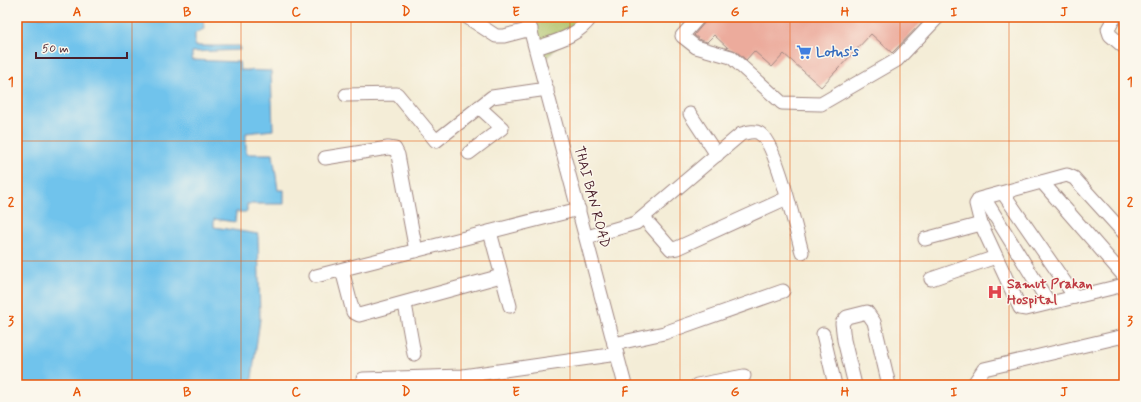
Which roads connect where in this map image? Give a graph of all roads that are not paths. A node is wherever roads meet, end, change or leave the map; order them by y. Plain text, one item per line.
1 (467, 17) edge
2 (591, 17) edge
3 (699, 17) edge
4 (938, 17) edge
5 (1115, 17) edge
6 (529, 23) edge
7 (1124, 47) edge
8 (536, 48) junction
9 (547, 89) junction
10 (346, 95) dead end
11 (479, 107) junction
12 (690, 114) dead end
13 (469, 154) dead end
14 (717, 155) junction
15 (325, 158) dead end
16 (1042, 182) junction
17 (1003, 193) junction
18 (787, 198) junction
19 (984, 198) junction
20 (579, 209) junction
21 (644, 218) junction
22 (981, 224) junction
23 (490, 232) junction
24 (1124, 233) edge
25 (586, 237) junction
26 (925, 240) dead end
27 (416, 251) junction
28 (802, 252) dead end
29 (996, 257) junction
30 (342, 270) junction
31 (316, 276) dead end
32 (501, 276) junction
33 (1124, 276) edge
34 (931, 279) dead end
35 (1124, 285) edge
36 (783, 292) dead end
37 (1075, 297) junction
38 (405, 304) junction
39 (1049, 304) junction
40 (510, 306) dead end
41 (823, 334) dead end
42 (1124, 336) edge
43 (615, 349) junction
44 (414, 354) dead end
45 (744, 376) dead end
46 (363, 379) dead end
47 (624, 385) edge
48 (697, 385) edge
49 (835, 385) edge
50 (855, 385) edge
51 (889, 385) edge
52 (973, 385) edge

1 - 6 street
2 - 8 street
3 - 4 street
5 - 7 street
6 - 8 street, THAI BAN ROAD
8 - 9 street, THAI BAN ROAD
9 - 11 street
9 - 20 street, THAI BAN ROAD
10 - 11 street
11 - 13 street
12 - 14 street
14 - 18 street
14 - 21 street
15 - 27 street
16 - 17 street
16 - 24 street
16 - 33 street
17 - 19 street
17 - 37 street
18 - 21 street
18 - 28 street
19 - 22 street
19 - 39 street
20 - 23 street
20 - 25 street, THAI BAN ROAD
21 - 25 street
22 - 26 street
22 - 29 street
23 - 27 street
23 - 32 street
25 - 43 street, THAI BAN ROAD
27 - 30 street
29 - 34 street
29 - 39 street
30 - 31 street
30 - 38 street
32 - 38 street
32 - 40 street
35 - 37 street
36 - 43 street
37 - 39 street
38 - 44 street
41 - 49 street
42 - 52 street
43 - 46 street
43 - 47 street, THAI BAN ROAD
45 - 48 street
50 - 51 street

